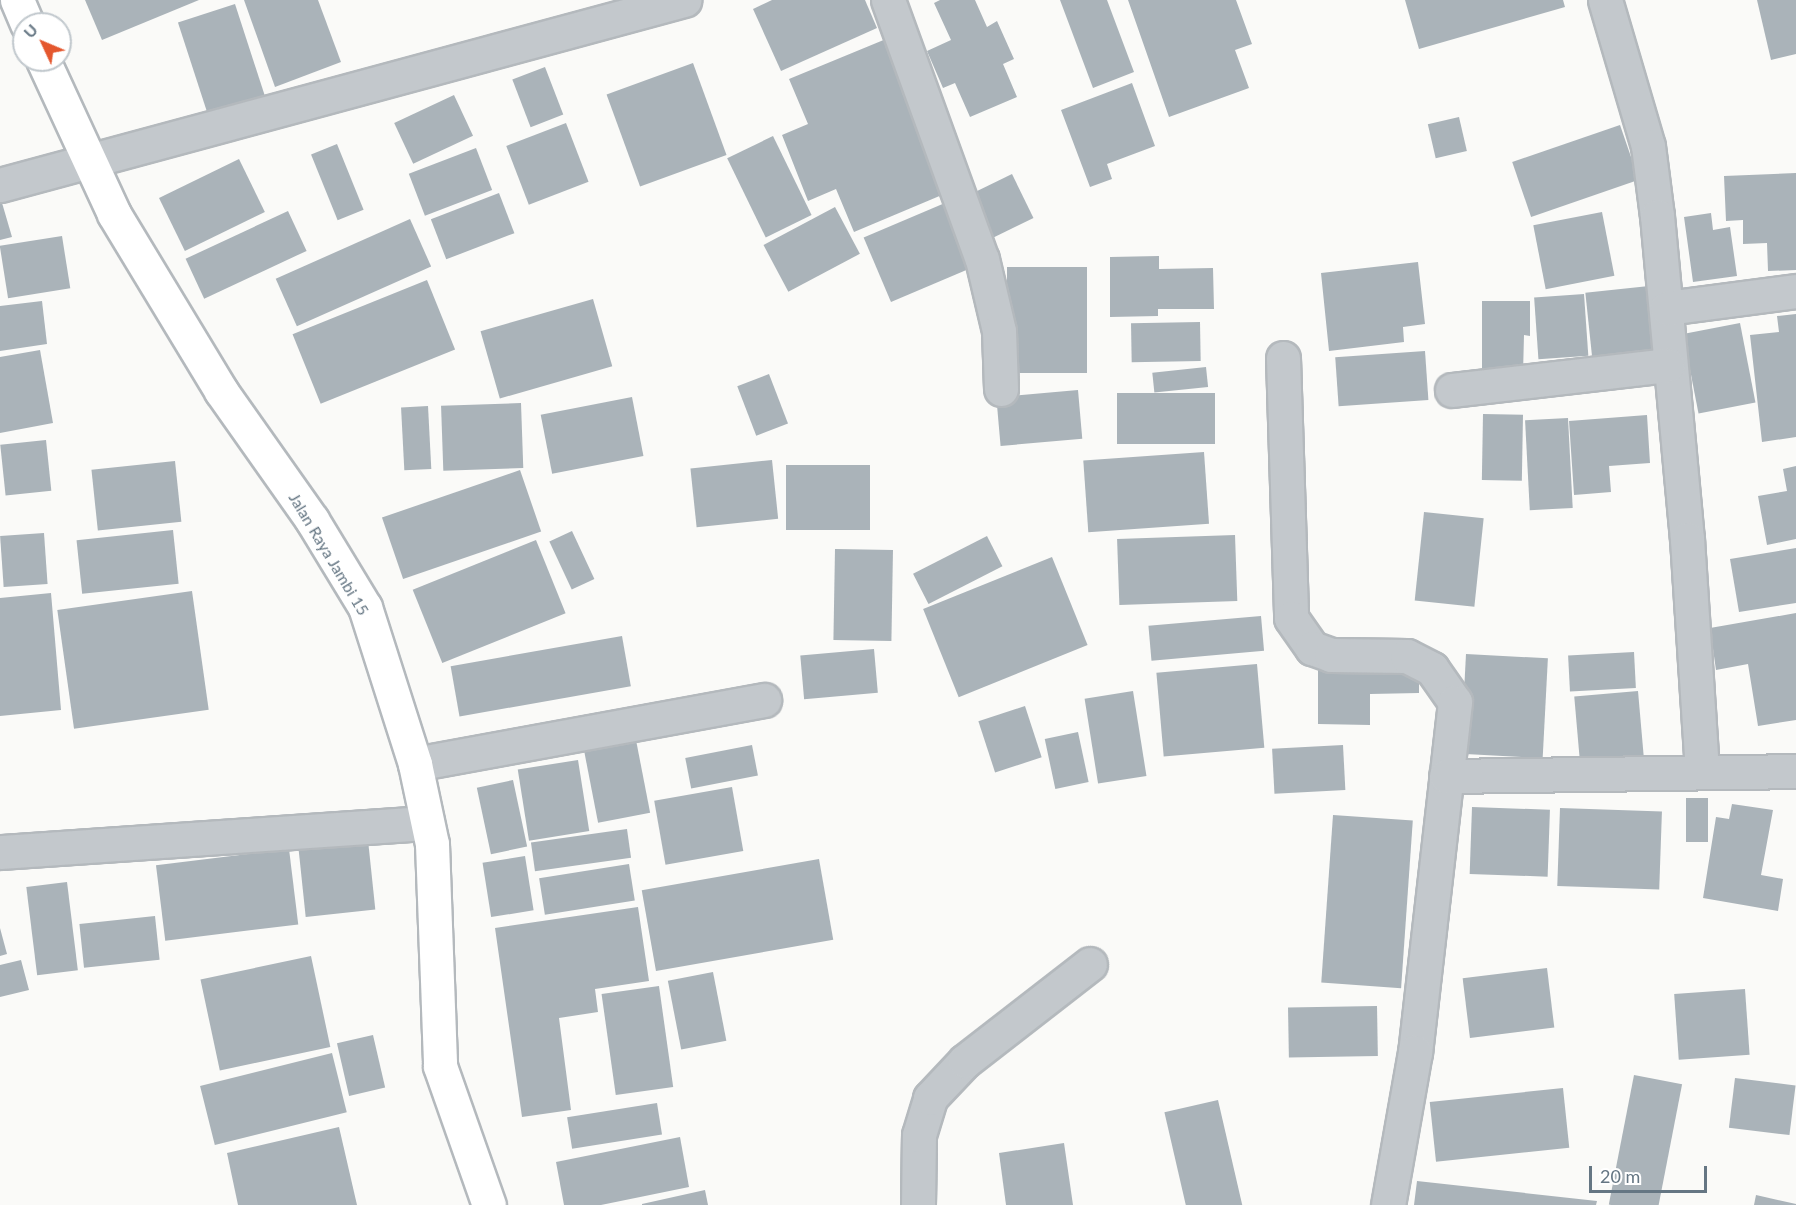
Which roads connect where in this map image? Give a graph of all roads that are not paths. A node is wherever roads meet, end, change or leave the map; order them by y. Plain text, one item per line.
1 (684, 0) edge
2 (888, 0) edge
3 (1605, 0) edge
4 (48, 72) edge
5 (88, 162) junction
6 (0, 185) edge
7 (1796, 291) edge
8 (1667, 308) junction
9 (1283, 358) dead end
10 (1668, 365) junction
11 (1001, 389) dead end
12 (1452, 390) dead end
13 (764, 700) dead end
14 (415, 764) junction
15 (1796, 771) edge
16 (1702, 772) junction
17 (1446, 776) junction
18 (427, 824) junction
19 (0, 852) edge
20 (1090, 964) dead end
21 (489, 1205) edge
22 (918, 1205) edge
23 (1388, 1205) edge

1 - 5 street
2 - 11 street
3 - 8 street
4 - 5 highway, Jalan Raya Jambi 15
5 - 6 street
5 - 14 highway, Jalan Raya Jambi 15
7 - 8 street
8 - 10 street
9 - 17 street
10 - 12 street
10 - 16 street
13 - 14 street
14 - 18 highway, Jalan Raya Jambi 15
15 - 16 street
16 - 17 street
17 - 23 street
18 - 19 street
18 - 21 highway, Jalan Raya Jambi 15
20 - 22 street

